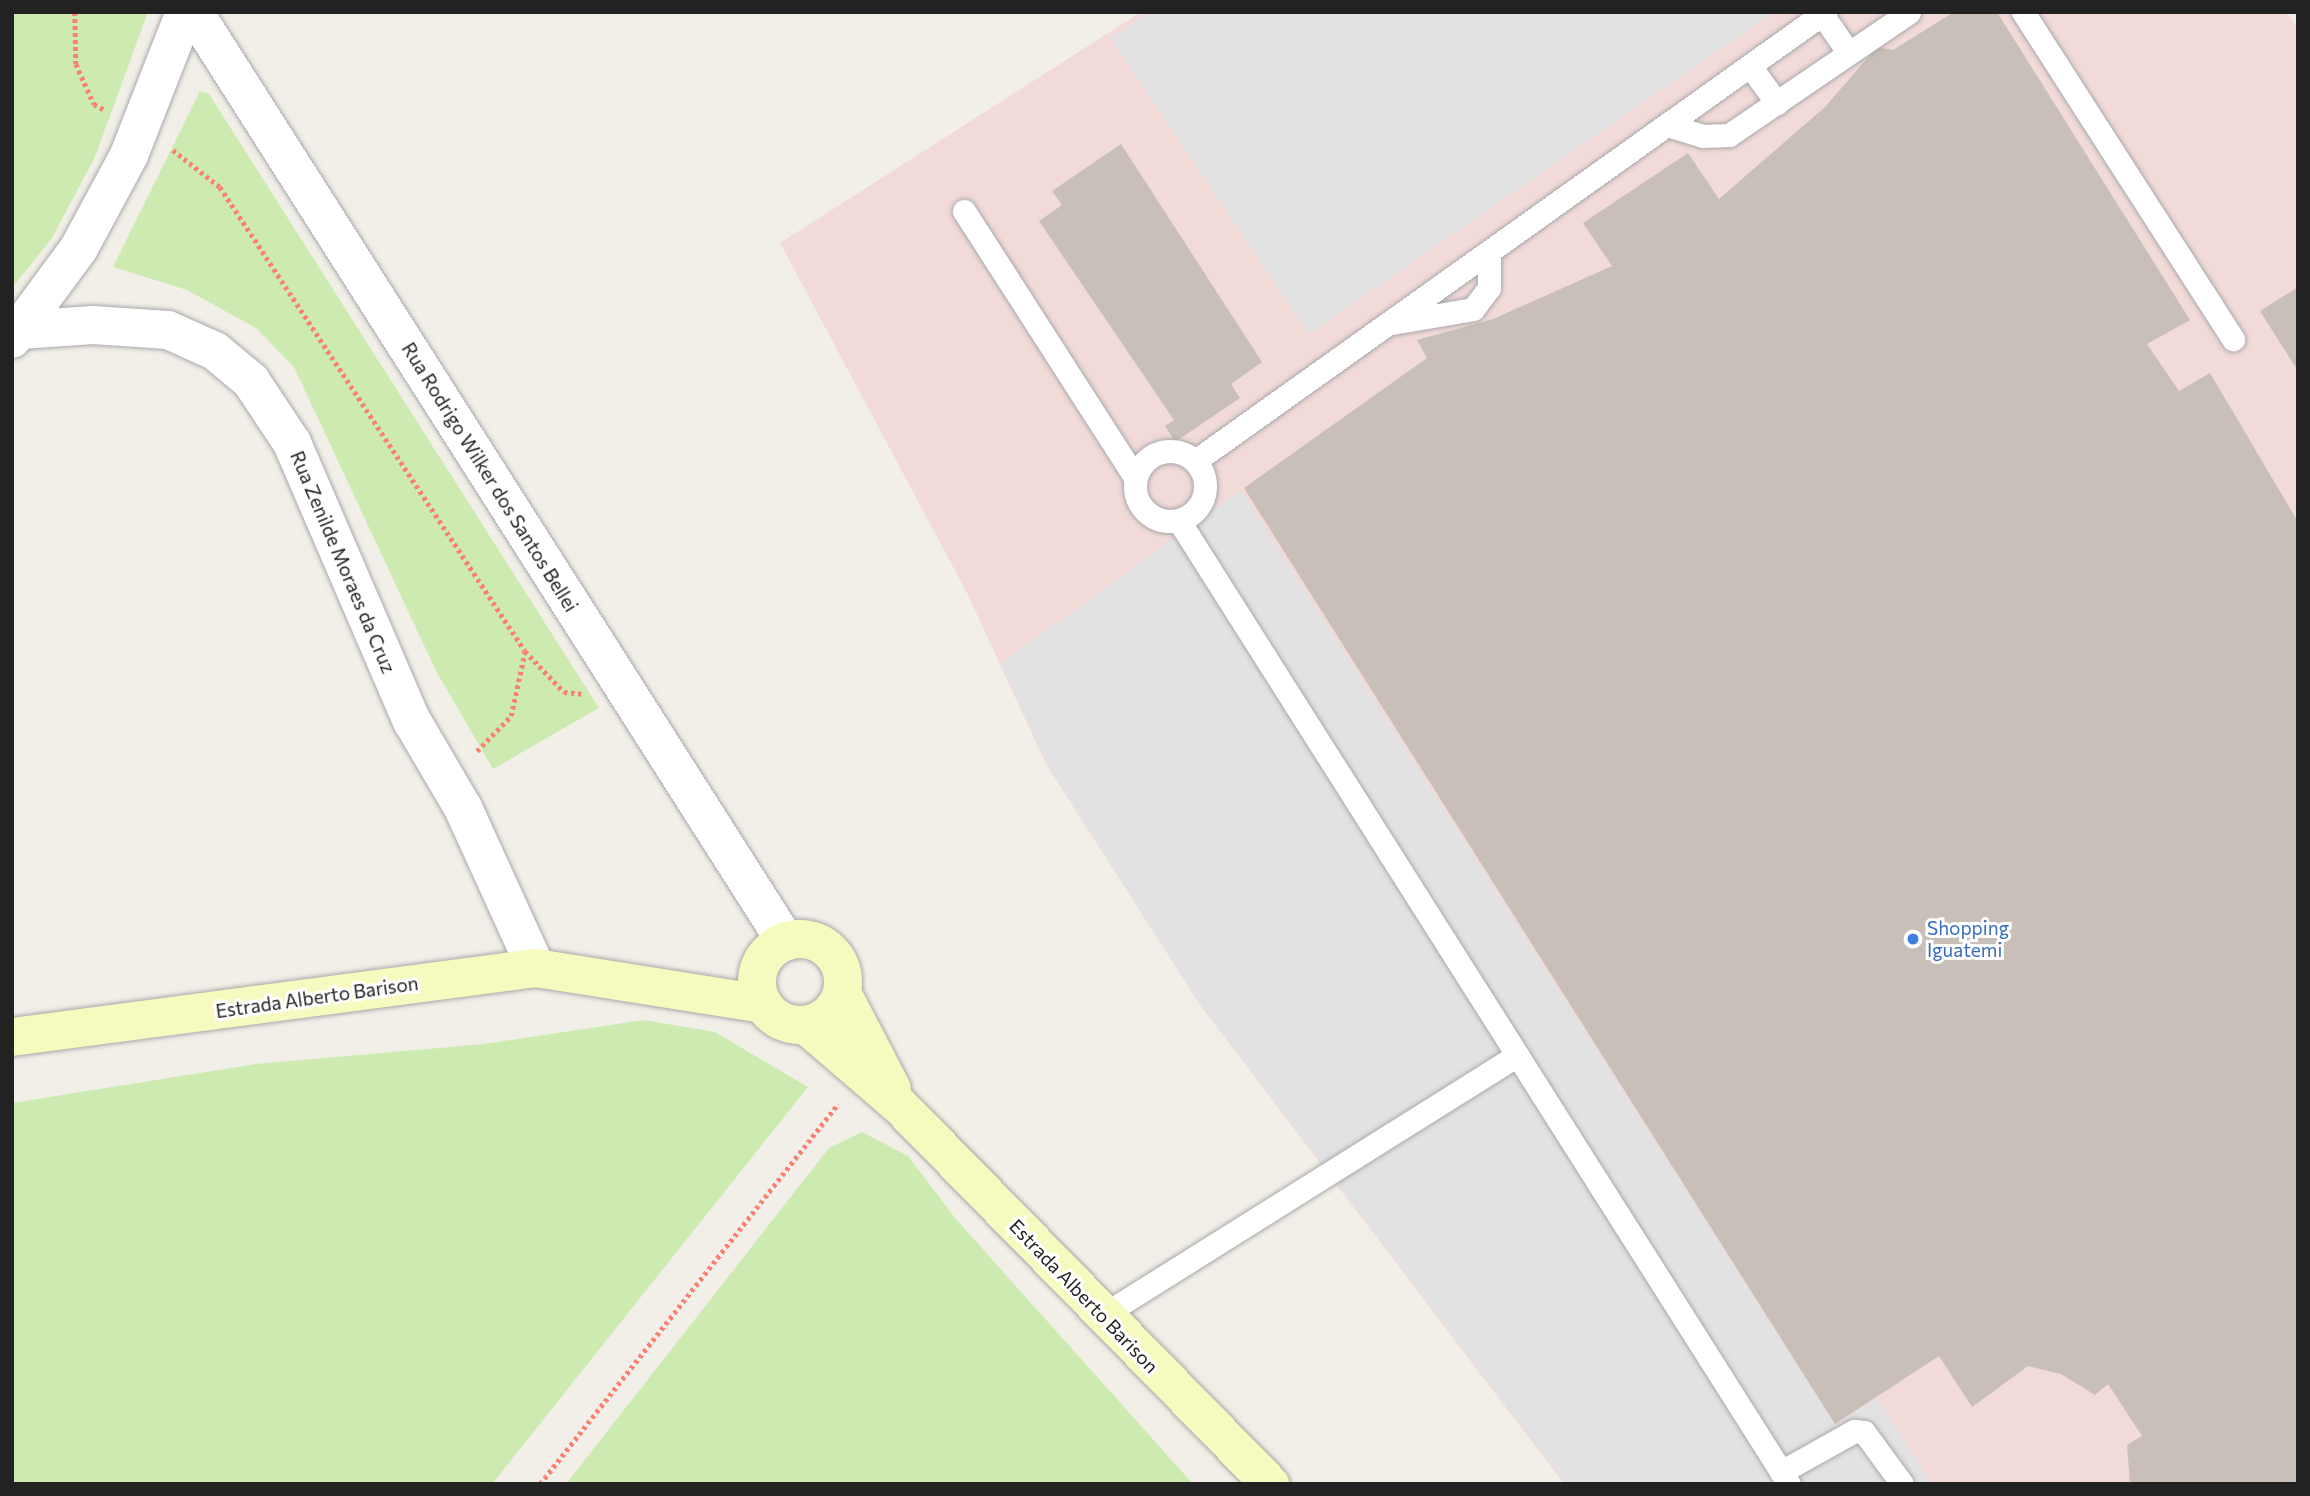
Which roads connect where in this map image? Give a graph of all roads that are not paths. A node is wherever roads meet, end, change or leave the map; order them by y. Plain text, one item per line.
1 (184, 12) edge
2 (194, 12) edge
3 (1909, 12) edge
4 (2023, 12) edge
5 (1824, 13) edge
6 (1848, 52) junction
7 (1750, 66) junction
8 (1777, 103) junction
9 (1667, 125) junction
10 (964, 211) dead end
11 (1489, 252) junction
12 (1385, 324) junction
13 (16, 335) edge
14 (2233, 340) dead end
15 (1195, 461) junction
16 (1135, 477) junction
17 (1179, 521) junction
18 (786, 942) junction
19 (536, 968) junction
20 (760, 988) junction
21 (842, 993) junction
22 (806, 1025) junction
23 (12, 1037) edge
24 (1517, 1055) junction
25 (901, 1107) junction
26 (1103, 1315) junction
27 (1785, 1478) edge
28 (1270, 1484) edge
29 (1902, 1484) edge

1 - 13 street
2 - 18 street, Rua Rodrigo Wilker dos Santos Bellei
3 - 6 lane
4 - 14 lane
5 - 6 lane
5 - 7 lane
6 - 8 lane
7 - 8 lane
7 - 9 lane
8 - 9 lane
9 - 11 lane
10 - 16 lane
11 - 12 lane
11 - 12 lane
12 - 15 lane
13 - 19 street, Rua Zenilde Moraes da Cruz
15 - 16 lane
15 - 17 lane
16 - 17 lane
17 - 24 lane
18 - 20 street
18 - 21 street
19 - 20 street, Estrada Alberto Barison
19 - 23 street, Estrada Alberto Barison
20 - 22 street
21 - 22 street
21 - 25 street, Estrada Alberto Barison
22 - 25 street, Estrada Alberto Barison
24 - 26 lane
24 - 27 lane
25 - 26 street, Estrada Alberto Barison
26 - 28 street, Estrada Alberto Barison
27 - 29 lane

